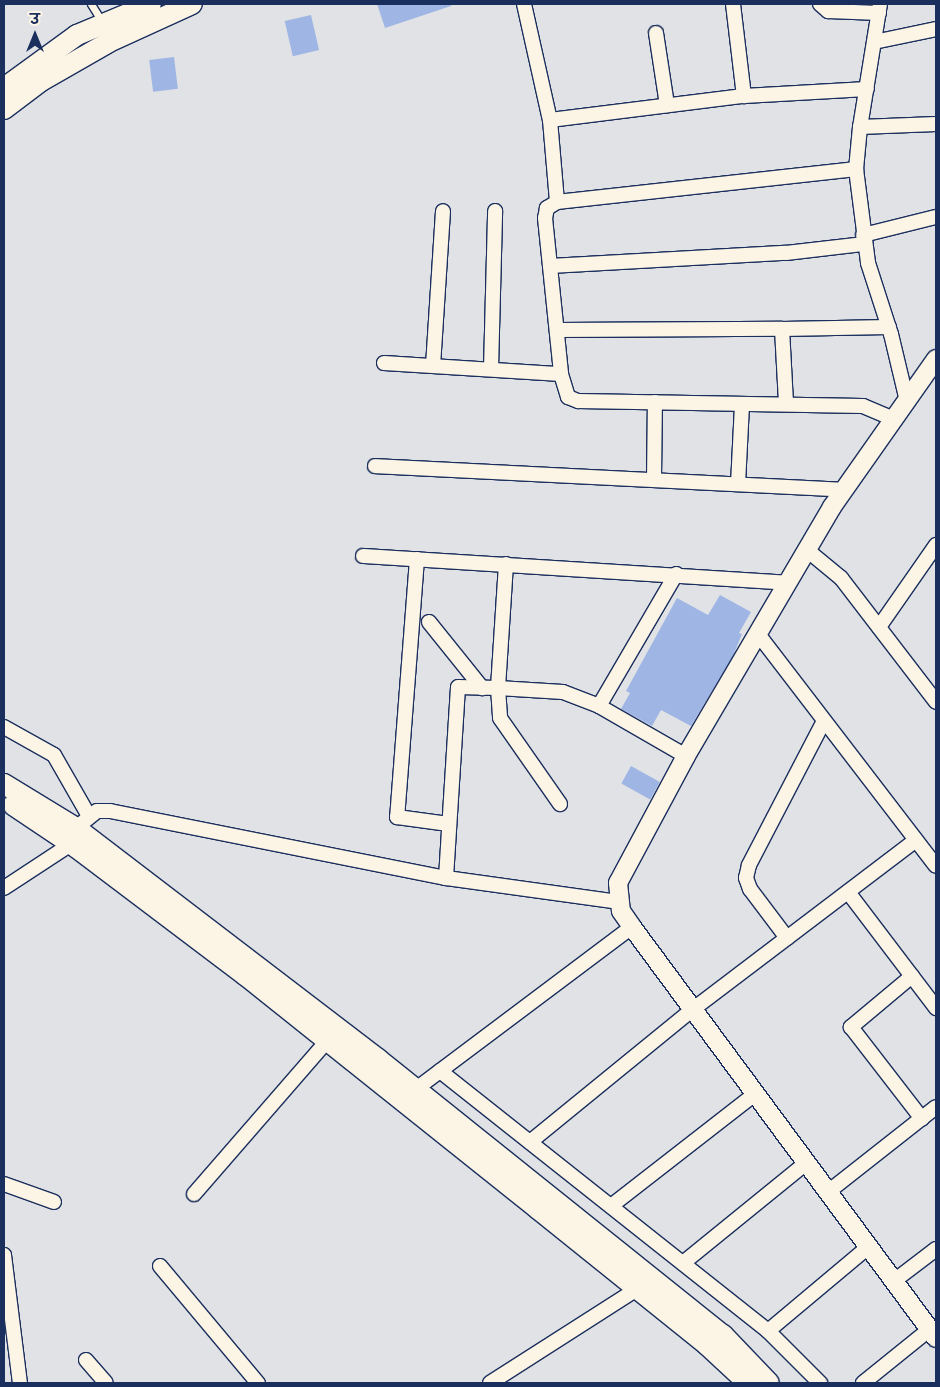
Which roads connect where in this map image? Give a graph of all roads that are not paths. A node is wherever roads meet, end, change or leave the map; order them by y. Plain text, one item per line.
1 (91, 4) edge
2 (152, 4) edge
3 (192, 4) edge
4 (524, 4) edge
5 (732, 4) edge
6 (820, 4) edge
7 (879, 8) edge
8 (104, 23) junction
9 (936, 29) edge
10 (656, 33) dead end
11 (874, 42) junction
12 (4, 88) edge
13 (866, 89) junction
14 (744, 96) junction
15 (667, 105) junction
16 (4, 109) edge
17 (550, 120) junction
18 (936, 124) edge
19 (860, 127) junction
20 (856, 169) junction
21 (557, 202) junction
22 (443, 211) dead end
23 (495, 211) dead end
24 (936, 216) edge
25 (864, 239) junction
26 (550, 266) junction
27 (889, 327) junction
28 (782, 329) junction
29 (556, 330) junction
30 (936, 359) edge
31 (384, 363) dead end
32 (433, 366) junction
33 (491, 369) junction
34 (561, 374) junction
35 (907, 401) junction
36 (655, 402) junction
37 (742, 404) junction
38 (786, 404) junction
39 (894, 419) junction
40 (376, 466) dead end
41 (654, 479) junction
42 (738, 484) junction
43 (844, 490) junction
44 (936, 545) edge
45 (807, 550) junction
46 (363, 556) dead end
47 (417, 559) junction
48 (506, 564) junction
49 (676, 574) junction
50 (788, 583) junction
51 (429, 622) dead end
52 (879, 627) junction
53 (758, 634) junction
54 (482, 688) junction
55 (498, 688) junction
56 (936, 702) edge
57 (599, 706) junction
58 (824, 721) junction
59 (4, 727) edge
60 (686, 756) junction
61 (4, 784) edge
62 (4, 798) edge
63 (560, 804) dead end
64 (449, 824) junction
65 (78, 829) junction
66 (916, 840) junction
67 (936, 866) edge
68 (446, 878) junction
69 (4, 888) edge
70 (848, 892) junction
71 (620, 902) junction
72 (632, 927) junction
73 (787, 938) junction
74 (912, 976) junction
75 (936, 1008) edge
76 (692, 1010) junction
77 (327, 1041) junction
78 (440, 1070) junction
79 (416, 1089) junction
80 (755, 1094) junction
81 (936, 1107) edge
82 (922, 1119) junction
83 (530, 1142) junction
84 (806, 1163) junction
85 (4, 1184) edge
86 (828, 1192) junction
87 (194, 1194) dead end
88 (54, 1202) dead end
89 (611, 1206) junction
90 (868, 1247) junction
91 (936, 1248) edge
92 (4, 1255) edge
93 (682, 1263) junction
94 (160, 1266) dead end
95 (894, 1282) junction
96 (645, 1284) junction
97 (768, 1331) junction
98 (933, 1333) edge
99 (86, 1360) dead end
100 (20, 1383) edge
101 (106, 1383) edge
102 (258, 1383) edge
103 (490, 1383) edge
104 (748, 1383) edge
105 (769, 1383) edge
106 (820, 1383) edge
107 (863, 1383) edge

1 - 8 lane
2 - 8 main road
3 - 16 main road
4 - 17 street
5 - 14 street
6 - 7 street
7 - 11 street
8 - 12 main road
9 - 11 street
10 - 15 street
11 - 13 street
13 - 14 street
13 - 19 street
14 - 15 street
15 - 17 street
17 - 21 street
18 - 19 street
19 - 20 street
20 - 21 street
20 - 25 street
21 - 26 street
22 - 32 street
23 - 33 street
24 - 25 street
25 - 26 street
25 - 27 street
26 - 29 street
27 - 28 street
27 - 35 street
28 - 29 street
28 - 38 street
29 - 34 street
30 - 35 street
31 - 32 street
32 - 33 street
33 - 34 street
34 - 36 street
35 - 39 street
36 - 37 street
36 - 41 street
37 - 38 street
37 - 42 street
38 - 39 street
39 - 43 street
40 - 41 street
41 - 42 street
42 - 43 street
43 - 45 street
44 - 52 street
45 - 50 street
45 - 52 street
46 - 47 street
47 - 48 street
47 - 64 street
48 - 49 street
48 - 55 street
49 - 50 street
49 - 57 street
50 - 53 street
51 - 54 street
52 - 56 street
53 - 58 street
53 - 60 street
54 - 55 street
54 - 64 street
55 - 57 street
55 - 63 street
57 - 60 street
58 - 66 street
58 - 73 street
59 - 65 street
60 - 71 street
61 - 65 main road
62 - 65 main road
64 - 68 street
65 - 68 street
65 - 69 street
65 - 77 main road
65 - 79 main road
66 - 67 street
66 - 70 street
68 - 71 street
70 - 73 street
70 - 74 street
71 - 72 street
72 - 76 street
72 - 78 street
73 - 76 street
74 - 75 street
74 - 82 street
76 - 80 street
76 - 83 street
77 - 87 street
77 - 96 main road
78 - 79 street
78 - 83 street
79 - 96 main road
80 - 84 street
80 - 89 street
81 - 82 street
82 - 86 street
83 - 89 street
84 - 86 street
84 - 93 street
85 - 88 street
86 - 90 street
89 - 93 street
90 - 95 street
90 - 97 street
91 - 95 street
92 - 100 street
93 - 97 street
94 - 102 street
95 - 98 street
96 - 103 street
96 - 104 main road
96 - 105 main road
97 - 106 street
98 - 107 street
99 - 101 street

